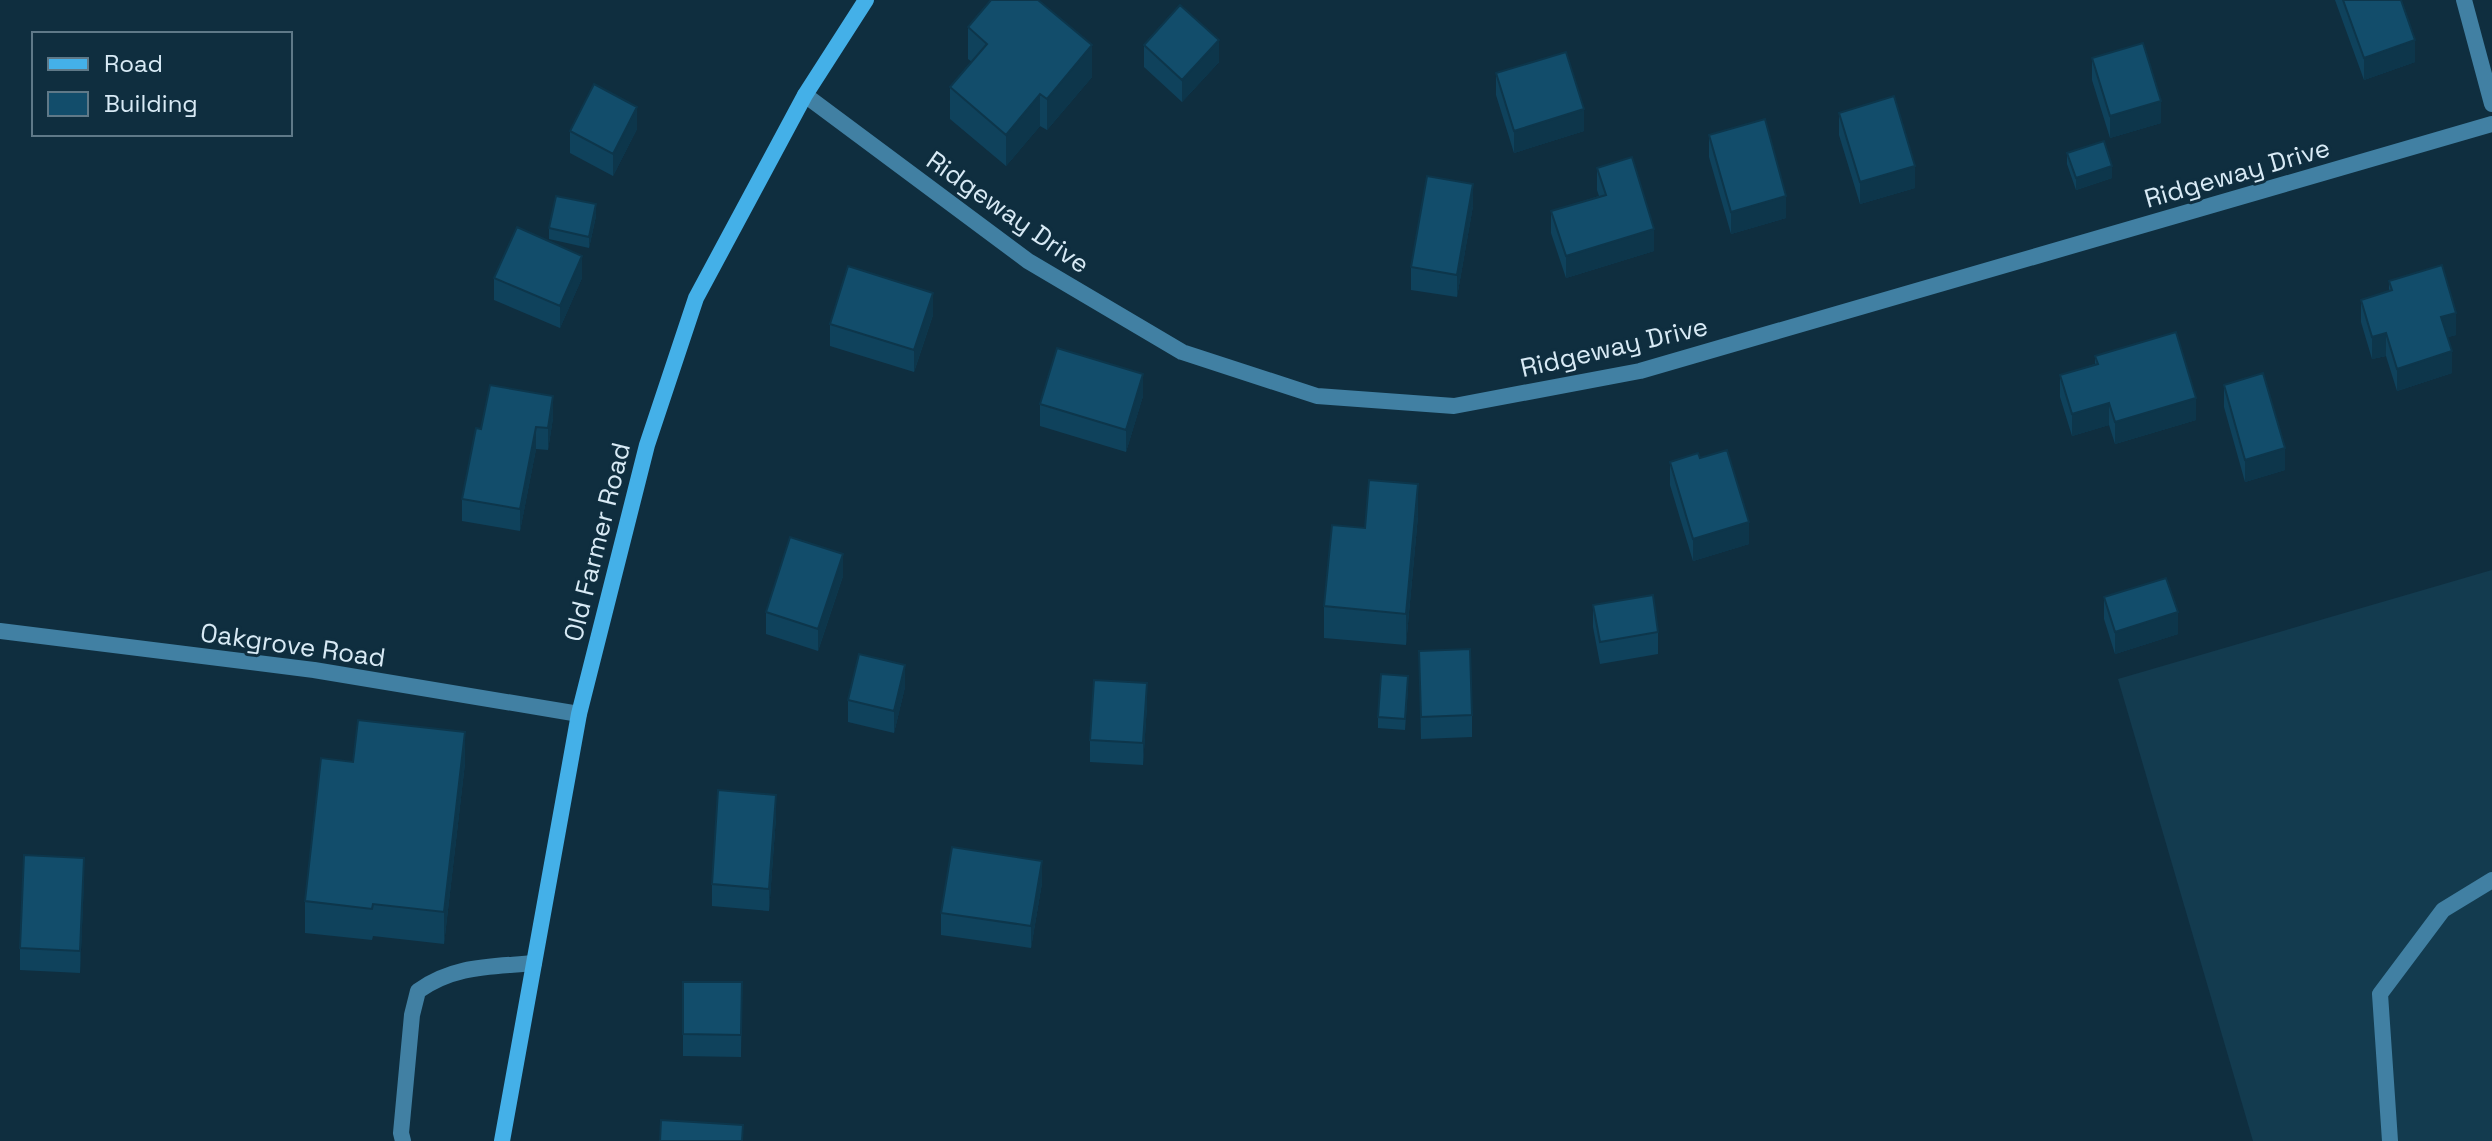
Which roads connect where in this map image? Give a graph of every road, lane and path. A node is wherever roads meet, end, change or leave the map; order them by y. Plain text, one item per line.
1 (866, 0) edge
2 (2464, 0) edge
3 (805, 95) junction
4 (2492, 104) edge
5 (2492, 124) edge
6 (0, 631) edge
7 (579, 714) junction
8 (2492, 880) edge
9 (534, 963) junction
10 (403, 1141) edge
11 (502, 1141) edge
12 (2390, 1141) edge

1 - 3 street, Old Farmer Road
2 - 4 street
3 - 5 street, Ridgeway Drive
3 - 7 street, Old Farmer Road
6 - 7 street, Oakgrove Road
7 - 9 street, Old Farmer Road
8 - 12 street
9 - 10 street
9 - 11 street, Old Farmer Road

